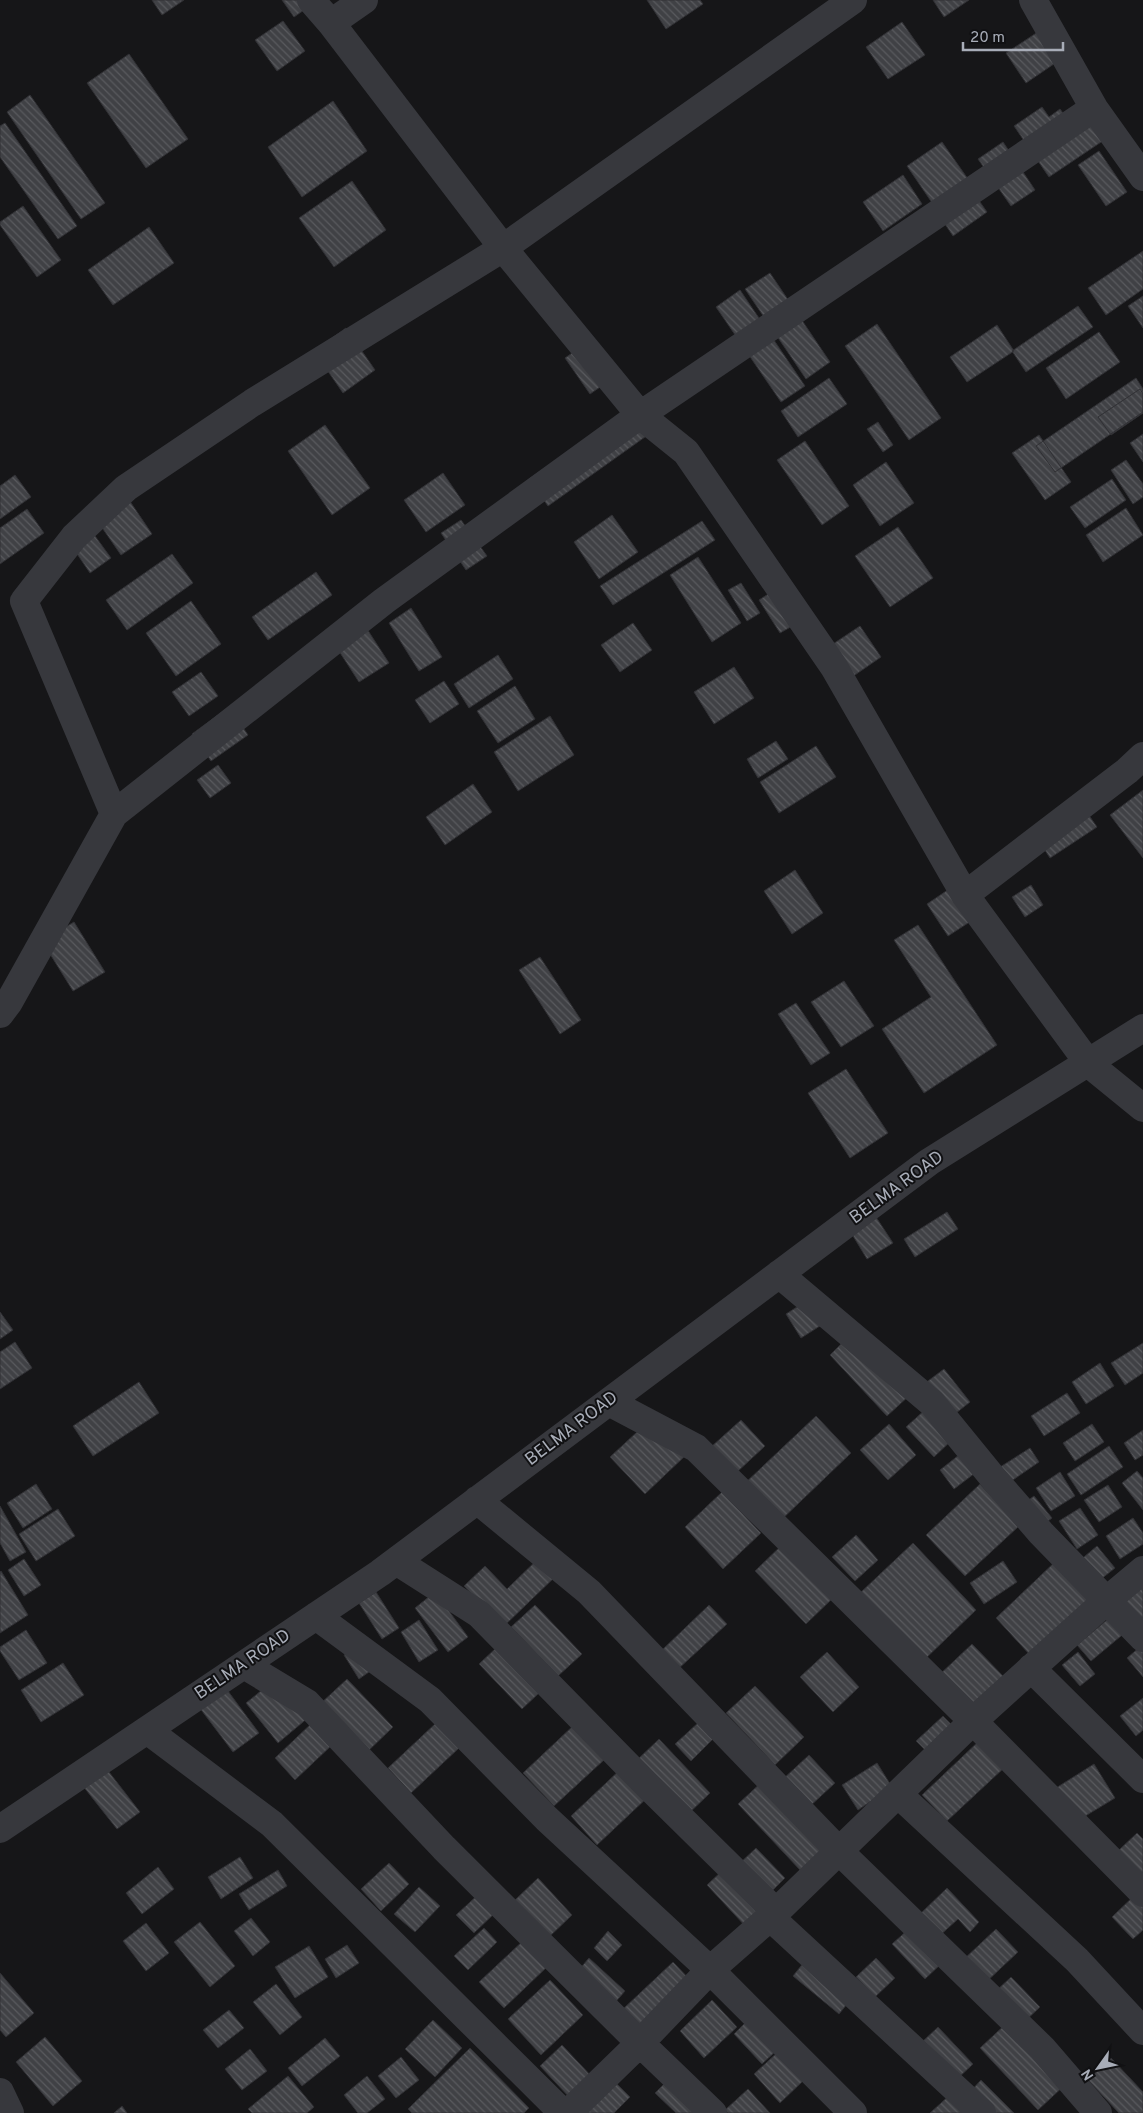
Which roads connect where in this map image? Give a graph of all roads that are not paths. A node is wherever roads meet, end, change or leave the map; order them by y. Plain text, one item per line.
1 (311, 0) edge
2 (364, 0) edge
3 (853, 0) edge
4 (1033, 0) edge
5 (331, 23) junction
6 (1094, 108) junction
7 (1143, 177) edge
8 (504, 248) junction
9 (640, 414) junction
10 (1143, 756) edge
11 (114, 814) junction
12 (966, 895) junction
13 (0, 1014) edge
14 (1143, 1028) edge
15 (1089, 1064) junction
16 (1143, 1108) edge
17 (779, 1274) junction
18 (610, 1402) junction
19 (477, 1500) junction
20 (396, 1561) junction
21 (1143, 1570) edge
22 (1106, 1601) junction
23 (316, 1616) junction
24 (1143, 1638) edge
25 (244, 1665) junction
26 (1032, 1668) junction
27 (973, 1721) junction
28 (147, 1730) junction
29 (1143, 1779) edge
30 (898, 1794) junction
31 (0, 1830) edge
32 (840, 1851) junction
33 (1143, 1893) edge
34 (773, 1915) junction
35 (710, 1970) junction
36 (1143, 2031) edge
37 (640, 2043) junction
38 (0, 2092) edge
39 (10, 2113) edge
40 (563, 2113) edge
41 (568, 2113) edge
42 (713, 2113) edge
43 (853, 2113) edge
44 (982, 2113) edge
45 (1098, 2113) edge

1 - 5 street
2 - 5 street
3 - 8 street
4 - 6 street
5 - 8 street
6 - 7 street
6 - 9 street
8 - 9 street
8 - 11 street
9 - 11 street
9 - 12 street
10 - 12 street
11 - 13 street
12 - 15 street
14 - 15 street, BELMA ROAD
15 - 16 street
15 - 17 street, BELMA ROAD
17 - 18 street, BELMA ROAD
17 - 22 street
18 - 19 street, BELMA ROAD
18 - 27 street
19 - 20 street, BELMA ROAD
19 - 32 street
20 - 23 street, BELMA ROAD
20 - 34 street
21 - 22 street
22 - 24 street
22 - 26 street
23 - 25 street, BELMA ROAD
23 - 35 street
25 - 28 street, BELMA ROAD
25 - 37 street
26 - 27 street
26 - 29 street
27 - 30 street
27 - 33 street
28 - 31 street, BELMA ROAD
28 - 40 street
30 - 32 street
30 - 36 street
32 - 34 street
32 - 45 street
34 - 35 street
34 - 44 street
35 - 37 street
35 - 43 street
37 - 41 street
37 - 42 street
38 - 39 street

